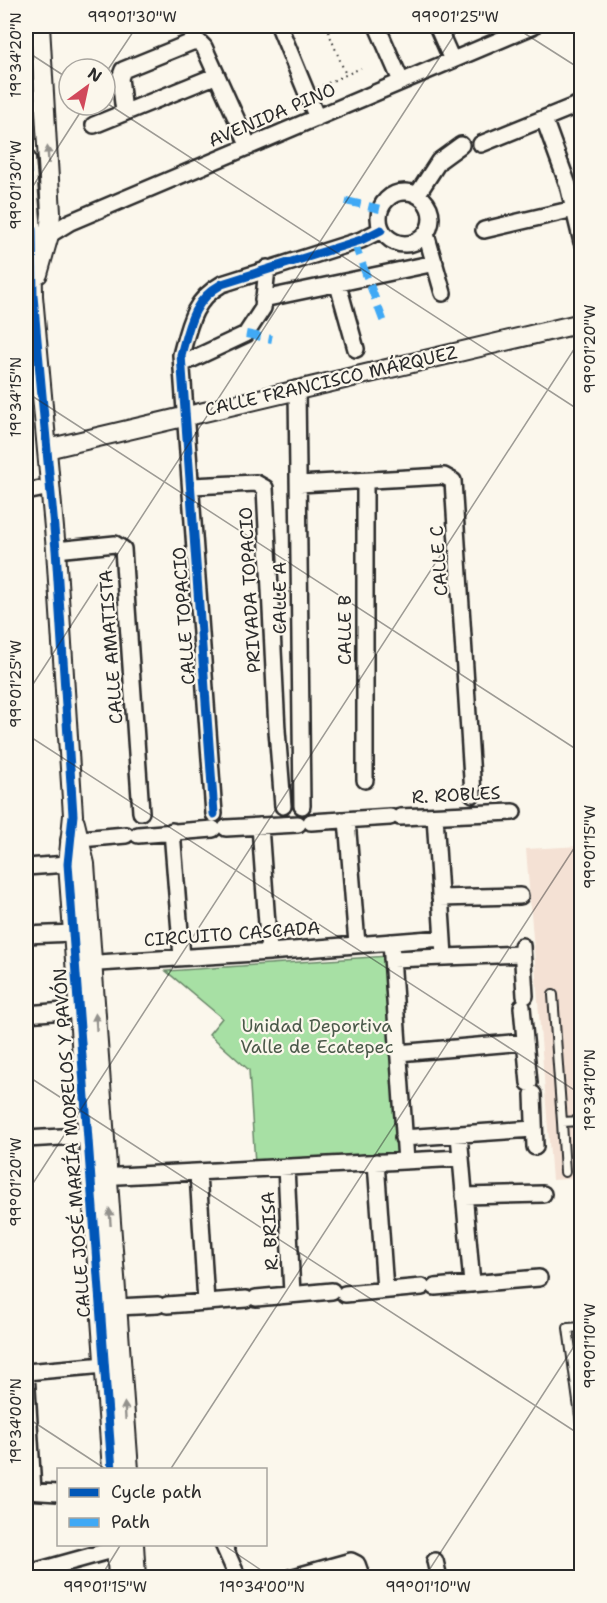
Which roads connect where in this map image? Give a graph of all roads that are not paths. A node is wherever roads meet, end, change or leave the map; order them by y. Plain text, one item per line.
1 (40, 26) edge
2 (279, 26) edge
3 (377, 26) edge
4 (437, 26) edge
5 (533, 26) edge
6 (452, 60) junction
7 (215, 76) junction
8 (401, 81) junction
9 (582, 103) edge
10 (124, 112) junction
11 (317, 117) junction
12 (544, 118) junction
13 (94, 125) dead end
14 (481, 144) dead end
15 (461, 145) dead end
16 (249, 147) junction
17 (26, 159) edge
18 (417, 195) junction
19 (574, 209) junction
20 (381, 230) junction
21 (484, 230) dead end
22 (426, 234) junction
23 (49, 235) junction
24 (582, 242) edge
25 (29, 253) edge
26 (435, 263) junction
27 (267, 268) junction
28 (338, 285) junction
29 (443, 293) dead end
30 (33, 296) junction
31 (264, 299) junction
32 (582, 323) edge
33 (356, 349) dead end
34 (182, 364) junction
35 (297, 389) junction
36 (187, 416) junction
37 (47, 449) junction
38 (365, 481) junction
39 (298, 484) junction
40 (192, 486) junction
41 (50, 487) junction
42 (26, 492) edge
43 (56, 550) junction
44 (300, 729) junction
45 (277, 730) junction
46 (365, 780) dead end
47 (473, 794) dead end
48 (283, 806) dead end
49 (302, 806) dead end
50 (141, 812) dead end
51 (513, 812) dead end
52 (435, 816) junction
53 (347, 820) junction
54 (218, 824) junction
55 (260, 826) junction
56 (172, 831) junction
57 (75, 840) junction
58 (69, 864) junction
59 (26, 867) edge
60 (520, 896) dead end
61 (441, 898) junction
62 (73, 933) junction
63 (26, 935) edge
64 (442, 938) junction
65 (391, 942) junction
66 (357, 944) junction
67 (269, 952) junction
68 (444, 956) junction
69 (182, 957) junction
70 (392, 959) junction
71 (84, 964) junction
72 (553, 995) dead end
73 (78, 1010) junction
74 (26, 1014) edge
75 (524, 1042) junction
76 (398, 1053) junction
77 (582, 1121) edge
78 (562, 1122) junction
79 (533, 1129) junction
80 (97, 1135) junction
81 (459, 1135) junction
82 (404, 1138) junction
83 (26, 1139) edge
84 (536, 1147) dead end
85 (461, 1158) junction
86 (406, 1161) junction
87 (376, 1162) junction
88 (286, 1167) junction
89 (565, 1172) dead end
90 (198, 1173) junction
91 (100, 1177) junction
92 (543, 1194) dead end
93 (464, 1196) junction
94 (539, 1278) dead end
95 (472, 1284) junction
96 (385, 1290) junction
97 (292, 1294) junction
98 (206, 1302) junction
99 (117, 1307) junction
100 (582, 1327) edge
101 (112, 1364) junction
102 (26, 1372) edge
103 (582, 1431) edge
104 (112, 1468) edge
105 (129, 1468) edge
106 (29, 1491) edge
107 (57, 1493) edge
108 (134, 1546) edge
109 (223, 1546) edge
110 (116, 1547) edge
111 (435, 1561) dead end
112 (26, 1574) edge
113 (118, 1578) edge
114 (136, 1578) edge
115 (238, 1578) edge
116 (290, 1578) edge
117 (362, 1578) edge
118 (439, 1578) edge

23 -> 1 street, CALLE JOSÉ MARÍA MORELOS Y PAVÓN
2 - 11 street
3 - 8 street
4 - 6 street
5 - 6 street, AVENIDA PINO
6 - 8 street, AVENIDA PINO
7 - 10 street
7 - 10 street
7 - 16 street
8 - 11 street, AVENIDA PINO
9 - 12 street
10 - 13 street
11 - 16 street, AVENIDA PINO
12 - 14 street
12 - 19 street
15 - 18 street
16 - 23 street, AVENIDA PINO
17 - 25 street, CALLE JOSÉ MARÍA MORELOS Y PAVÓN
18 - 20 street
18 - 22 street
19 - 21 street
19 - 24 street
20 - 22 street
20 - 27 street, CALLE TOPACIO
22 - 26 street
23 - 25 street, AVENIDA PINO
23 - 30 street, CALLE JOSÉ MARÍA MORELOS Y PAVÓN
25 - 30 street, CALLE JOSÉ MARÍA MORELOS Y PAVÓN
26 - 28 street
26 - 29 street
27 - 31 street
27 - 34 street, CALLE TOPACIO
28 - 31 street
28 - 33 street
30 - 37 street, CALLE JOSÉ MARÍA MORELOS Y PAVÓN
31 - 34 street
32 - 35 street, CALLE FRANCISCO MÁRQUEZ
34 - 36 street, CALLE TOPACIO
35 - 36 street, CALLE FRANCISCO MÁRQUEZ
35 - 39 street, CALLE A
36 - 37 street, CALLE FRANCISCO MÁRQUEZ
36 - 40 street, CALLE TOPACIO
37 - 41 street, CALLE JOSÉ MARÍA MORELOS Y PAVÓN
38 - 39 street, CALLE C
38 - 46 street, CALLE B
38 - 47 street, CALLE C
39 - 44 street, CALLE A
40 - 45 street, PRIVADA TOPACIO
40 - 54 street, CALLE TOPACIO
41 - 42 street
41 - 43 street, CALLE JOSÉ MARÍA MORELOS Y PAVÓN
43 - 50 street, CALLE AMATISTA
43 - 57 street, CALLE JOSÉ MARÍA MORELOS Y PAVÓN
44 - 45 street
44 - 49 street, CALLE A
45 - 48 street, PRIVADA TOPACIO
51 - 52 street, R. ROBLES
52 - 53 street, R. ROBLES
52 - 61 street
53 - 55 street, R. ROBLES
53 - 66 street
54 - 55 street, R. ROBLES
54 - 56 street, R. ROBLES
55 - 67 street
56 - 57 street, R. ROBLES
56 - 69 street
57 - 58 street, CALLE JOSÉ MARÍA MORELOS Y PAVÓN
57 - 71 street, CALLE JOSÉ MARÍA MORELOS Y PAVÓN
58 - 59 street
58 - 62 street, CALLE JOSÉ MARÍA MORELOS Y PAVÓN
60 - 61 street
61 - 64 street
62 - 63 street
62 - 71 street, CALLE JOSÉ MARÍA MORELOS Y PAVÓN
64 - 65 street, CIRCUITO CASCADA
64 - 68 street
65 - 66 street, CIRCUITO CASCADA
65 - 70 street
66 - 67 street, CIRCUITO CASCADA
67 - 69 street, CIRCUITO CASCADA
68 - 70 street
68 - 75 street
69 - 71 street, CIRCUITO CASCADA
70 - 76 street
71 - 73 street, CALLE JOSÉ MARÍA MORELOS Y PAVÓN
80 -> 71 street, CALLE JOSÉ MARÍA MORELOS Y PAVÓN
72 - 78 lane
73 - 74 street
73 - 80 street, CALLE JOSÉ MARÍA MORELOS Y PAVÓN
75 - 76 street
75 - 79 street
76 - 82 street
77 - 78 lane
78 - 89 lane
79 - 81 street
79 - 84 street
80 - 83 street
80 - 91 street, CALLE JOSÉ MARÍA MORELOS Y PAVÓN
81 - 82 street
81 - 85 street
82 - 86 street
85 - 86 street
85 - 93 street
86 - 87 street
87 - 88 street
87 - 96 street
88 - 90 street
88 - 97 street, R. BRISA
90 - 91 street
90 - 98 street
99 -> 91 street, CALLE JOSÉ MARÍA MORELOS Y PAVÓN
91 - 101 street, CALLE JOSÉ MARÍA MORELOS Y PAVÓN
92 - 93 street
93 - 95 street
94 - 95 street, R. BRISA
95 - 96 street, R. BRISA
96 - 97 street, R. BRISA
97 - 98 street, R. BRISA
98 - 99 street, R. BRISA
99 - 101 street, CALLE JOSÉ MARÍA MORELOS Y PAVÓN
100 - 103 lane
101 - 102 street
101 - 104 street, CALLE JOSÉ MARÍA MORELOS Y PAVÓN
105 -> 101 street, CALLE JOSÉ MARÍA MORELOS Y PAVÓN
102 - 106 street
106 - 107 street
108 - 114 street
109 - 115 street
110 - 112 street
110 - 113 street
111 - 118 street
116 - 117 street

